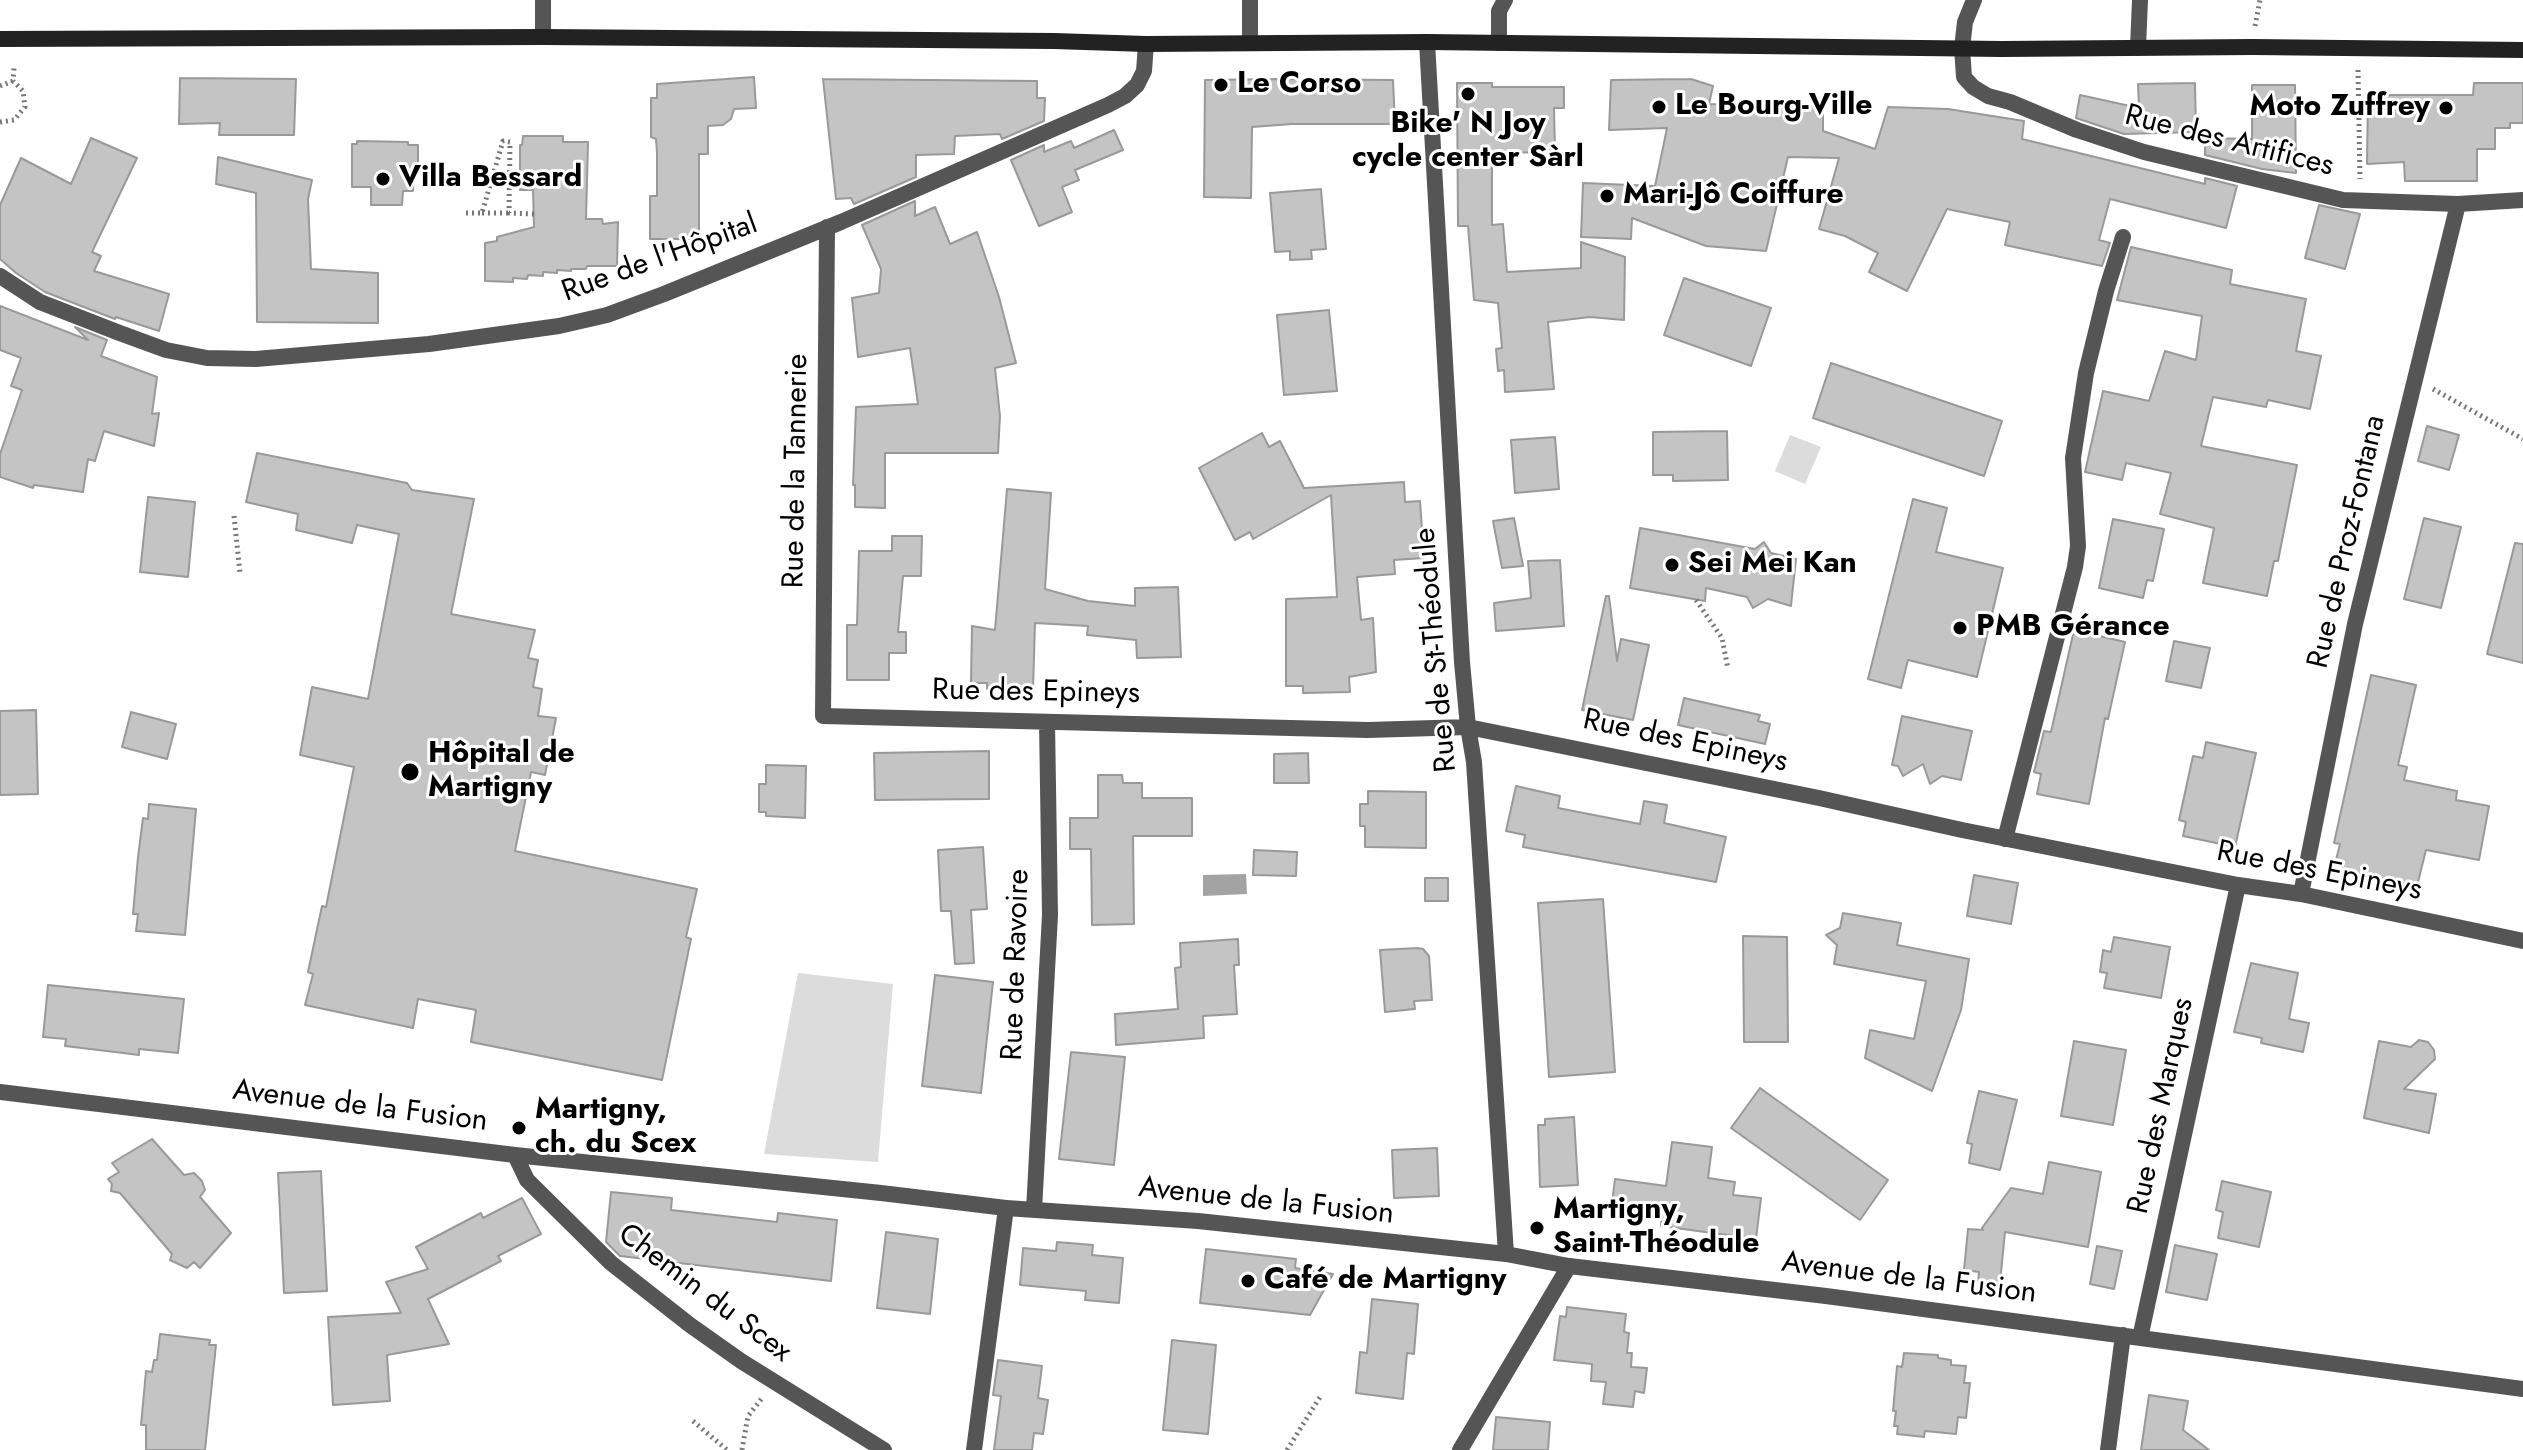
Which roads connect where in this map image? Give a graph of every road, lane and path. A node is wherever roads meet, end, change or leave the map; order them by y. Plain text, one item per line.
1 (543, 0) edge
2 (1250, 0) edge
3 (1505, 0) edge
4 (1974, 0) edge
5 (2140, 0) edge
6 (543, 37) junction
7 (0, 39) edge
8 (1250, 42) junction
9 (1427, 42) junction
10 (1499, 43) junction
11 (1146, 44) junction
12 (1962, 48) junction
13 (2138, 48) junction
14 (2358, 49) junction
15 (2523, 50) edge
16 (14, 68) dead end
17 (13, 81) junction
18 (0, 86) edge
19 (0, 122) edge
20 (2360, 200) junction
21 (2523, 200) edge
22 (2458, 204) junction
23 (466, 213) dead end
24 (482, 213) junction
25 (509, 213) junction
26 (534, 214) dead end
27 (827, 227) junction
28 (2123, 237) dead end
29 (0, 276) edge
30 (2416, 379) junction
31 (2523, 439) edge
32 (234, 516) dead end
33 (240, 573) dead end
34 (1696, 600) dead end
35 (1728, 669) dead end
36 (823, 716) joint
37 (1047, 722) junction
38 (1468, 727) junction
39 (2005, 839) junction
40 (2238, 885) junction
41 (2301, 894) junction
42 (2523, 941) edge
43 (0, 1092) edge
44 (515, 1155) junction
45 (1006, 1208) junction
46 (1034, 1210) junction
47 (1506, 1254) junction
48 (1569, 1266) junction
49 (2123, 1335) junction
50 (2140, 1338) junction
51 (2523, 1389) edge
52 (769, 1390) dead end
53 (1320, 1397) dead end
54 (693, 1421) dead end
55 (727, 1450) edge
56 (742, 1450) edge
57 (884, 1450) edge
58 (974, 1450) edge
59 (1287, 1450) edge
60 (1460, 1450) edge
61 (2108, 1450) edge

1 - 6 street
2 - 8 street
3 - 10 street
4 - 12 street
5 - 13 street
6 - 7 street
6 - 11 street
8 - 9 street
8 - 11 street
9 - 10 street
9 - 38 street, Rue de St-Théodule
10 - 12 street
11 - 27 street, Rue de l'Hôpital
12 - 13 street
12 - 20 street, Rue des Artifices
13 - 14 street
14 - 15 street
14 - 20 path
16 - 17 path
17 - 18 path
17 - 19 path
20 - 22 street, Rue des Artifices
21 - 22 street, Rue des Artifices
22 - 30 street, Rue de Proz-Fontana
23 - 24 path
24 - 25 path
24 - 25 path
25 - 26 path
27 - 29 street, Rue de l'Hôpital
27 - 36 street, Rue de la Tannerie
28 - 39 street
30 - 31 path
30 - 41 street, Rue de Proz-Fontana
32 - 33 path
34 - 35 path
36 - 37 street, Rue des Epineys
37 - 38 street, Rue des Epineys
37 - 46 street, Rue de Ravoire
38 - 39 street, Rue des Epineys
38 - 47 street, Rue de St-Théodule
39 - 40 street, Rue des Epineys
40 - 41 street, Rue des Epineys
40 - 50 street, Rue des Marques
41 - 42 street, Rue des Epineys
43 - 44 street, Avenue de la Fusion
44 - 45 street, Avenue de la Fusion
44 - 57 street, Chemin du Scex
45 - 46 street, Avenue de la Fusion
45 - 58 street
46 - 47 street, Avenue de la Fusion
47 - 48 street, Avenue de la Fusion
48 - 49 street, Avenue de la Fusion
48 - 60 street
49 - 50 street, Avenue de la Fusion
49 - 61 street
50 - 51 street, Avenue de la Fusion
52 - 56 path
53 - 59 path
54 - 55 path

